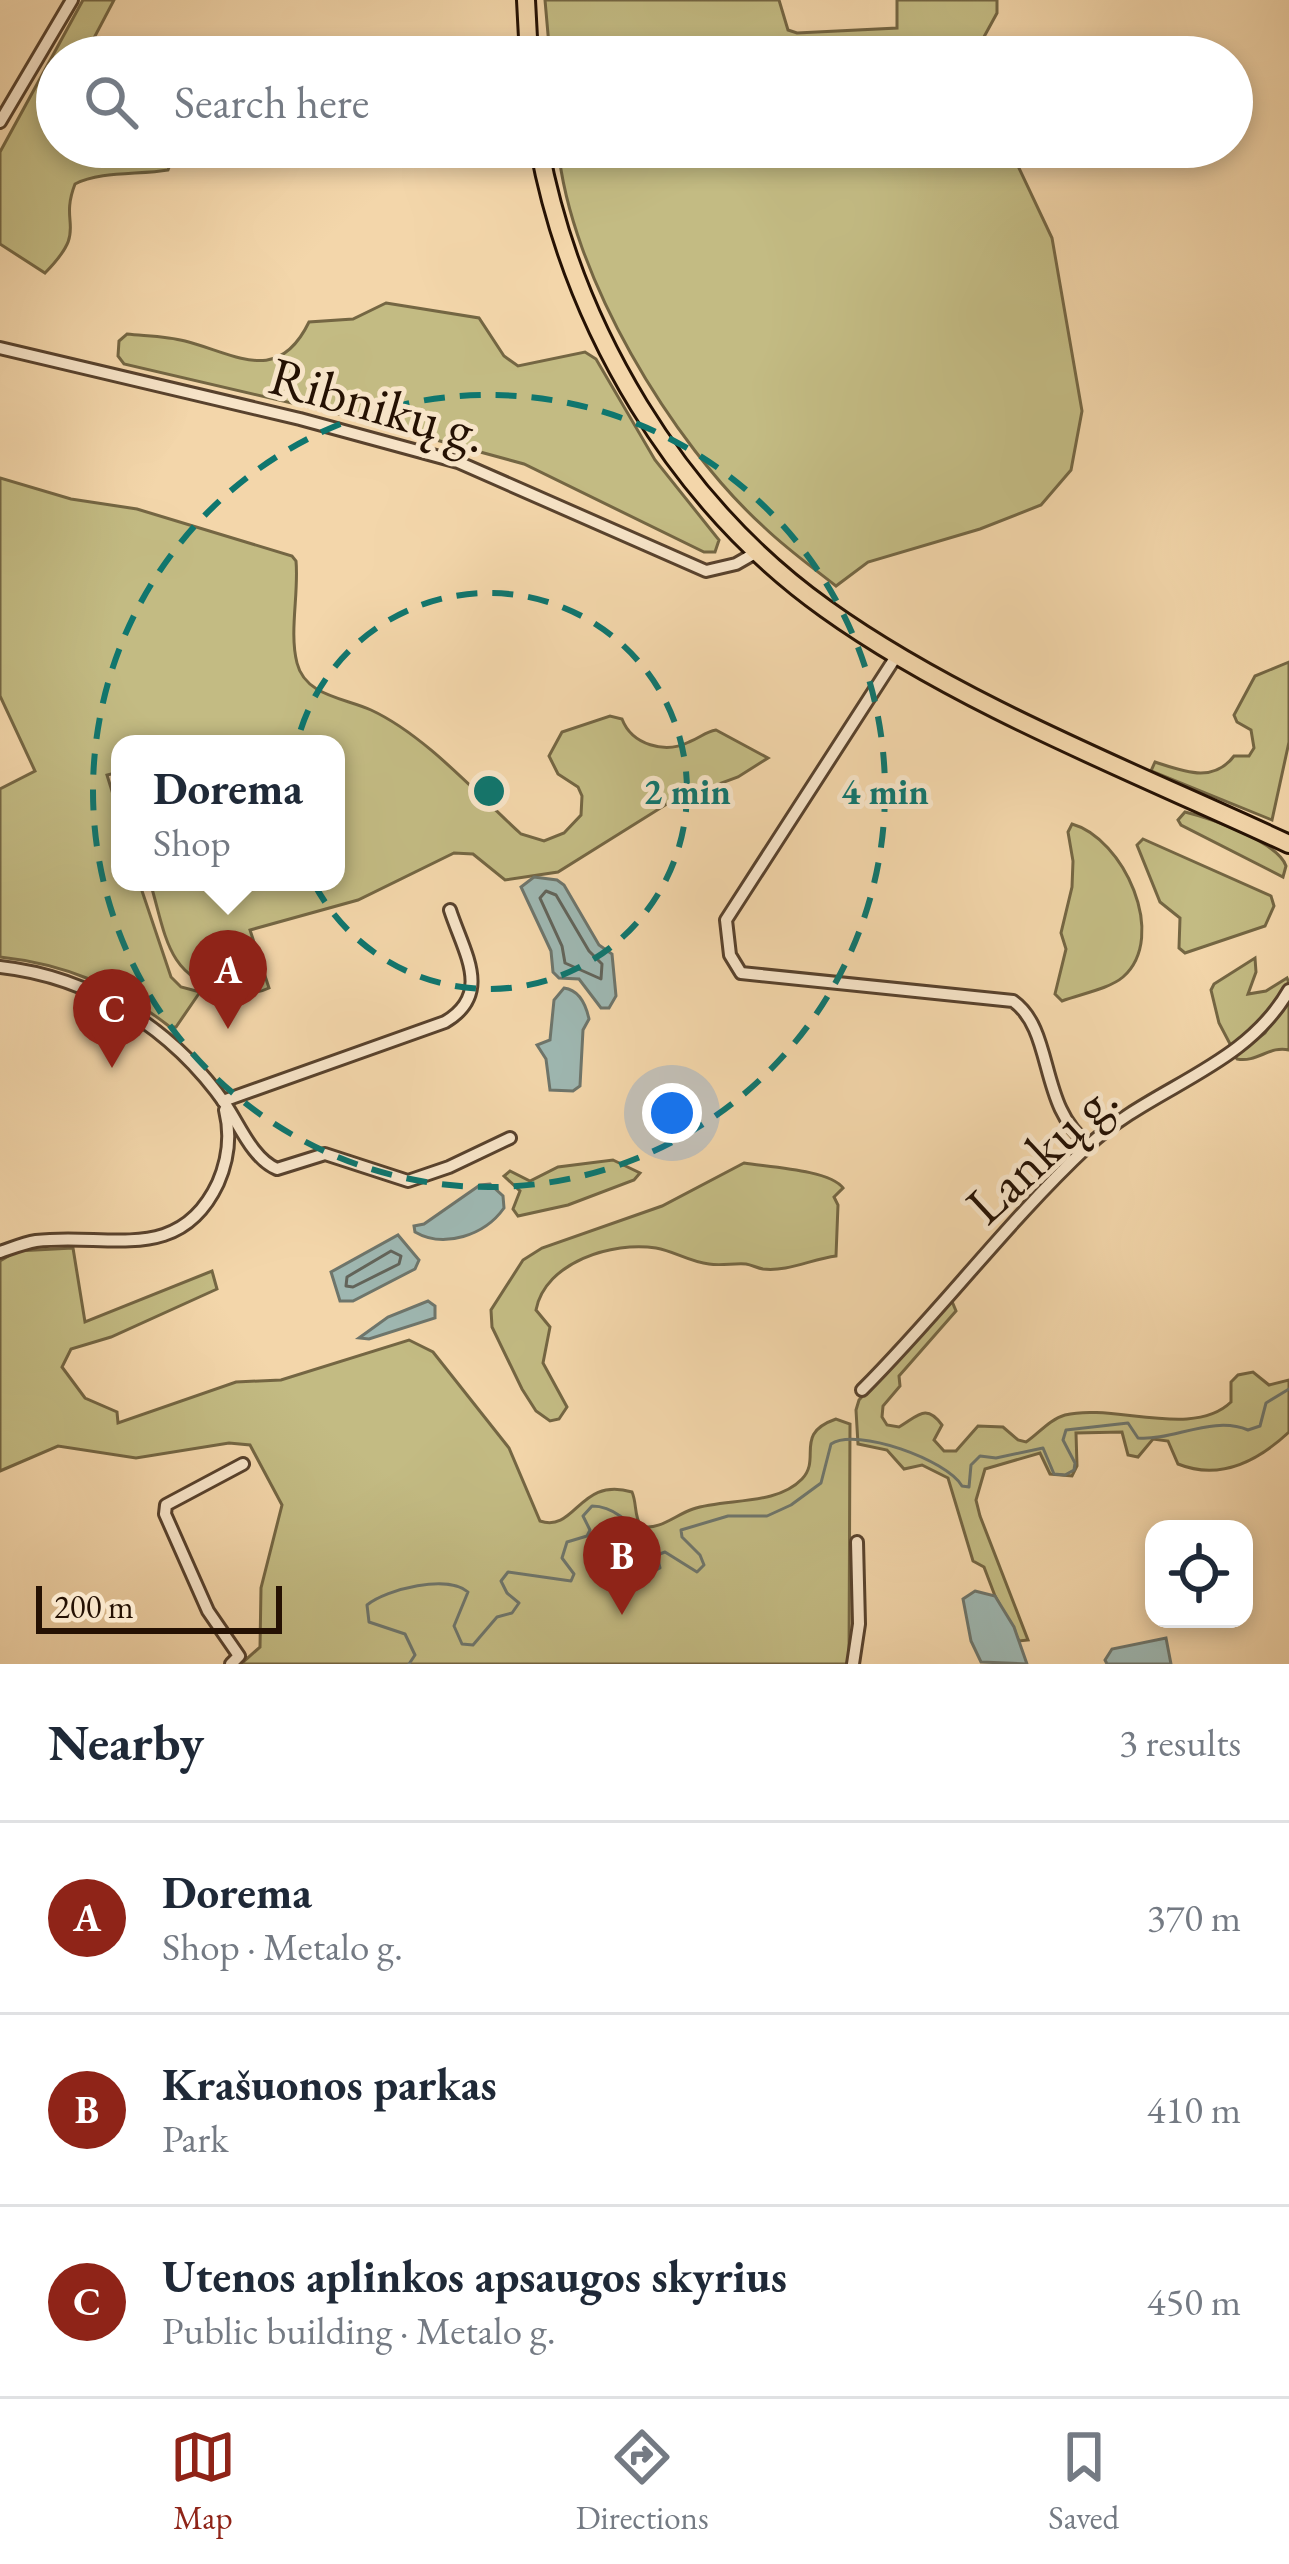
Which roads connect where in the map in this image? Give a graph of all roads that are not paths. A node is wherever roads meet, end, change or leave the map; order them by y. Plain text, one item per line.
1 (72, 0) edge
2 (526, 0) edge
3 (51, 36) edge
4 (528, 36) edge
5 (36, 61) edge
6 (0, 122) edge
7 (544, 168) edge
8 (0, 348) edge
9 (751, 546) junction
10 (897, 655) junction
11 (1289, 844) edge
12 (450, 910) dead end
13 (0, 967) edge
14 (1289, 990) edge
15 (223, 1101) junction
16 (511, 1138) dead end
17 (1089, 1145) junction
18 (0, 1252) edge
19 (862, 1390) dead end
20 (243, 1464) dead end
21 (857, 1542) dead end
22 (231, 1664) edge
23 (853, 1664) edge

1 - 3 street
2 - 4 highway
5 - 6 street
7 - 9 highway
8 - 9 street, Ribnikų g.
9 - 10 highway
10 - 11 highway
10 - 17 street
12 - 15 street
13 - 15 street
14 - 17 street, Lankų g.
15 - 16 street
15 - 18 street
17 - 19 street, Lankų g.
20 - 22 street
21 - 23 street

